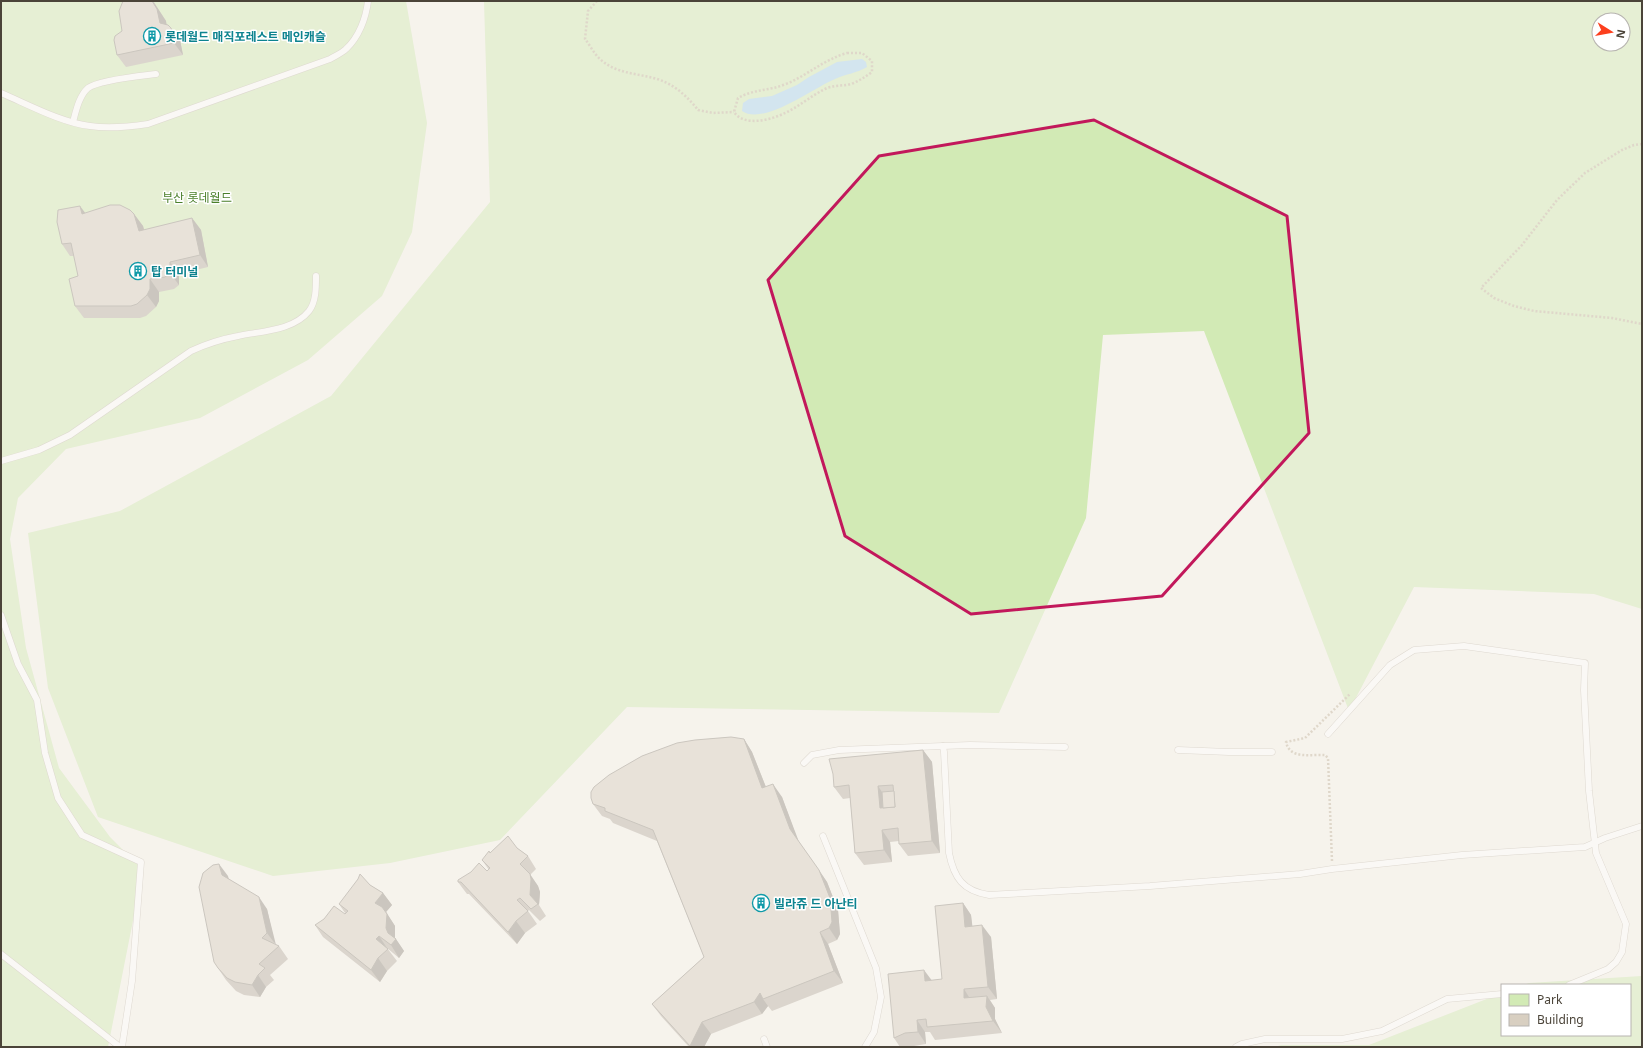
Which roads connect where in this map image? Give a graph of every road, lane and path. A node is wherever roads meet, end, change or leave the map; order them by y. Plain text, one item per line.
1 (368, 1) edge
2 (597, 1) edge
3 (156, 74) dead end
4 (1, 93) edge
5 (734, 112) junction
6 (73, 122) junction
7 (1642, 144) edge
8 (316, 276) dead end
9 (1642, 324) edge
10 (1, 461) edge
11 (1, 615) edge
12 (1352, 691) dead end
13 (1328, 734) dead end
14 (943, 746) junction
15 (1065, 747) dead end
16 (1178, 750) dead end
17 (1272, 752) dead end
18 (804, 763) dead end
19 (1642, 826) edge
20 (823, 836) dead end
21 (1595, 843) junction
22 (1332, 869) junction
23 (1, 954) edge
24 (1571, 984) edge
25 (1501, 994) edge
26 (764, 1039) dead end
27 (121, 1047) edge
28 (767, 1047) edge
29 (866, 1047) edge
30 (1236, 1047) edge

1 - 6 lane
2 - 5 path
3 - 6 lane
4 - 6 lane
5 - 5 path
7 - 9 path
8 - 10 lane
11 - 27 lane
12 - 22 path
13 - 21 lane
14 - 15 lane
14 - 18 lane
14 - 22 lane
16 - 17 lane
19 - 21 lane
20 - 29 lane
21 - 22 lane
21 - 24 lane
23 - 27 lane
25 - 30 lane
26 - 28 lane

